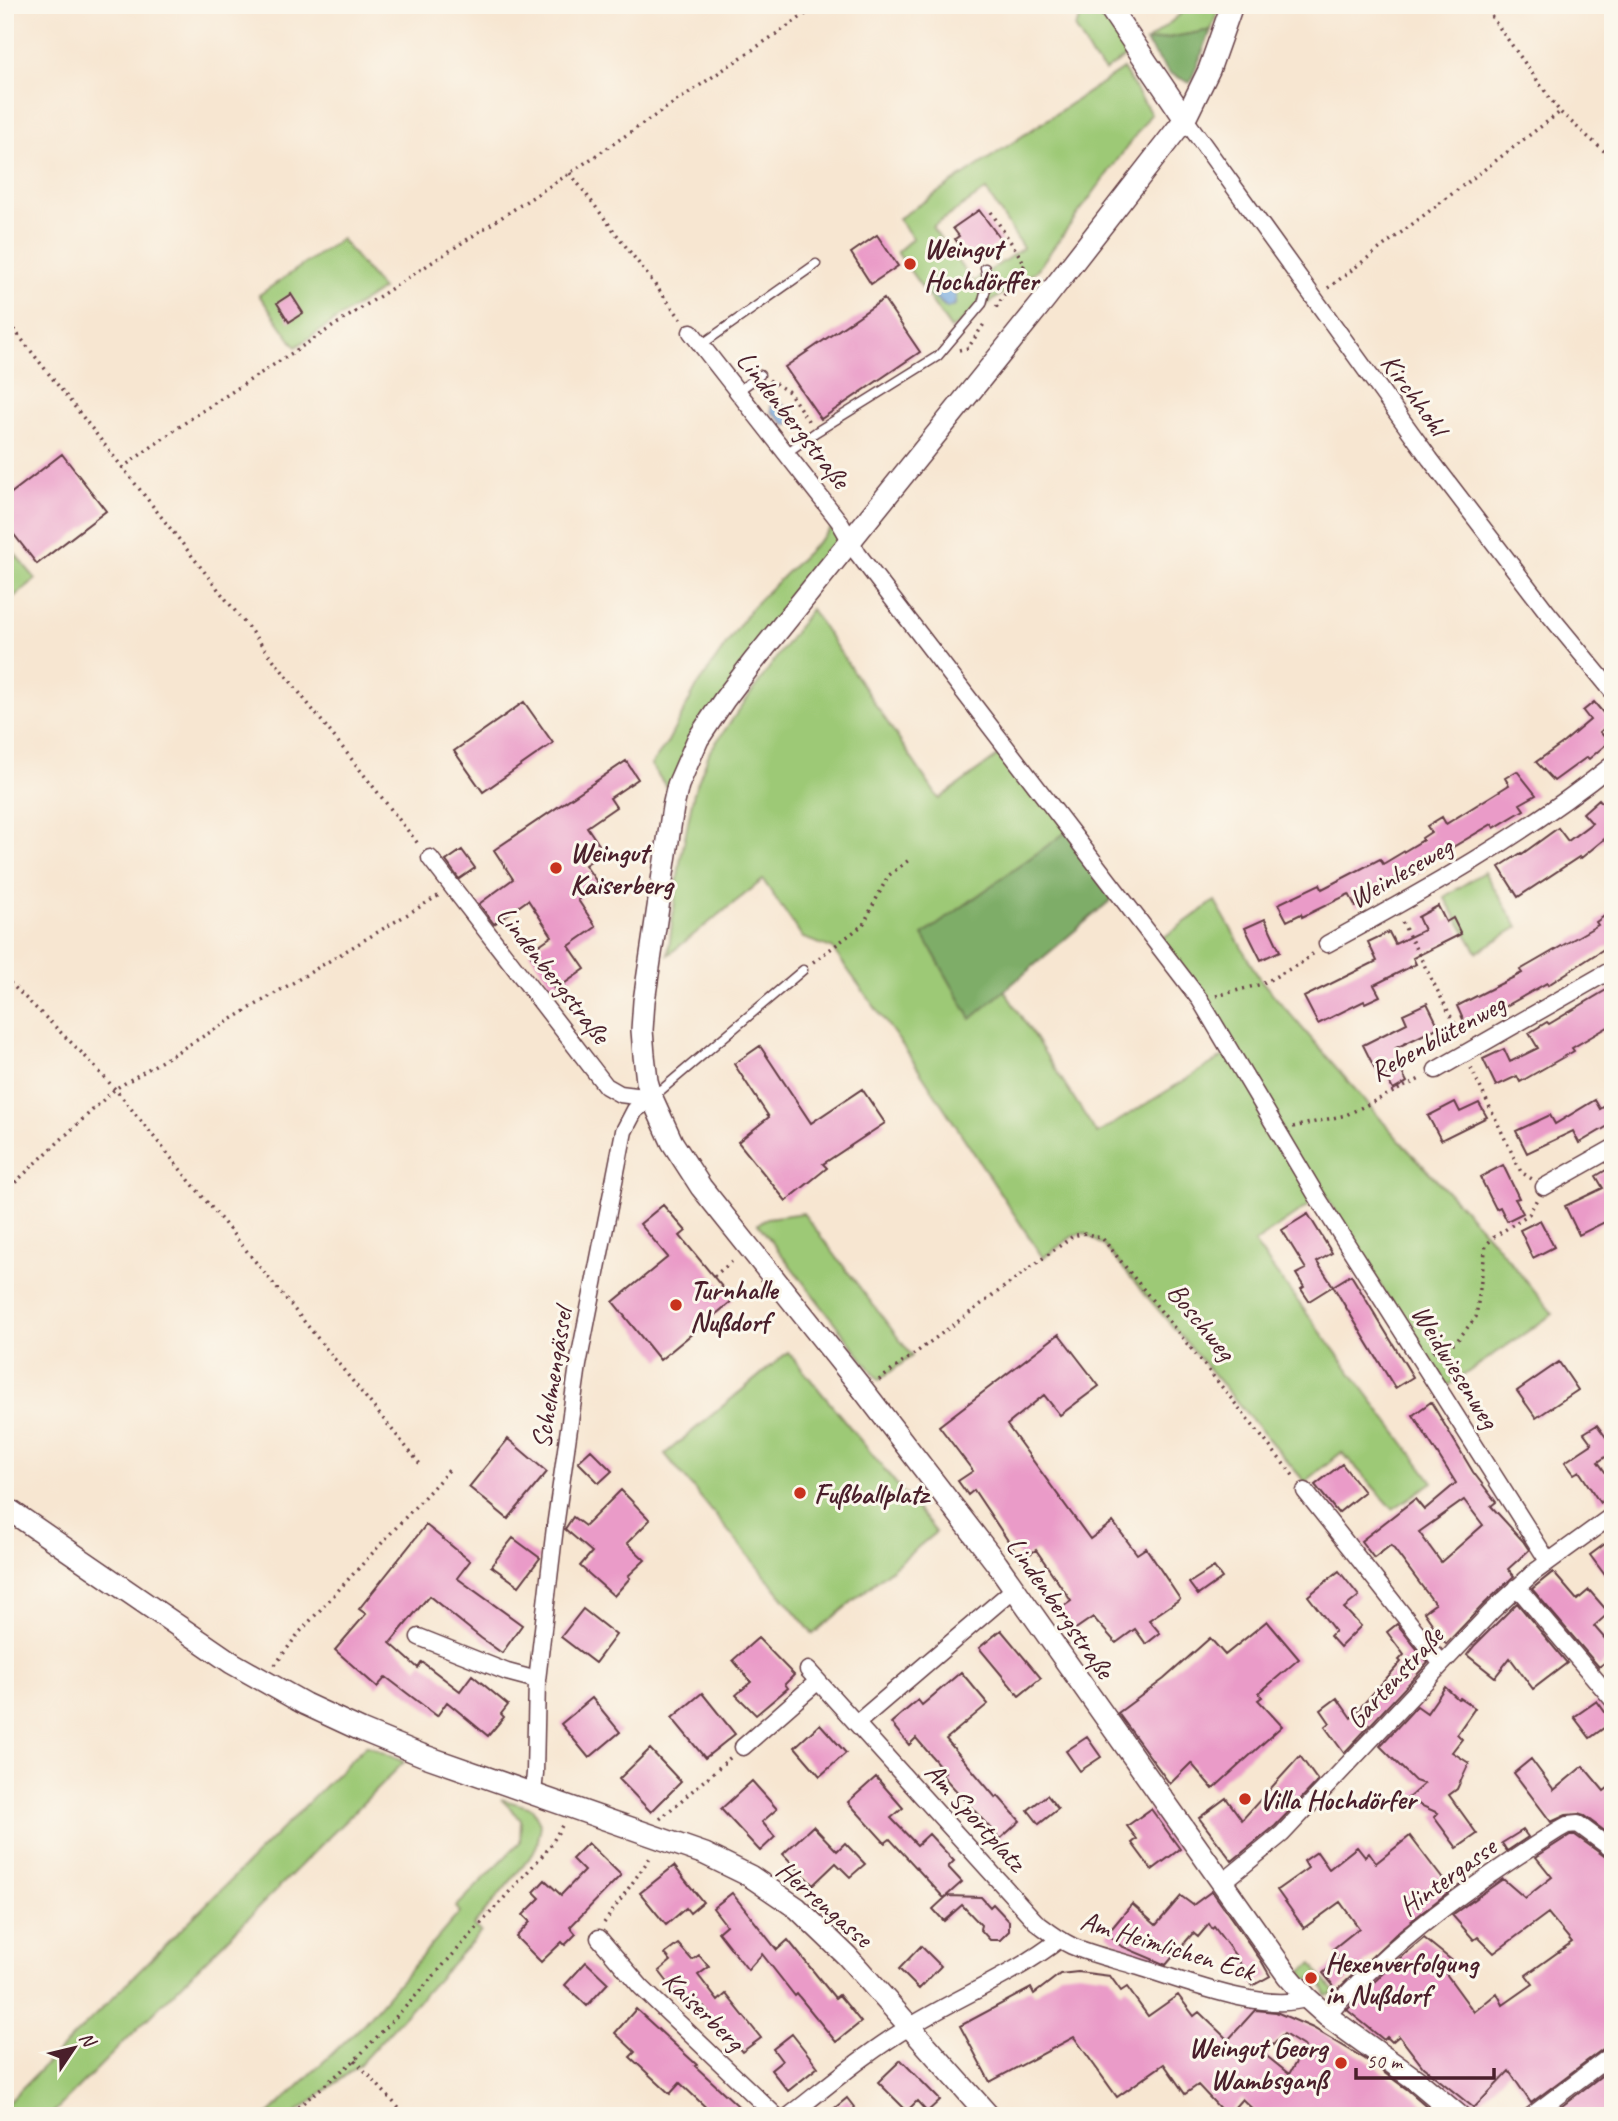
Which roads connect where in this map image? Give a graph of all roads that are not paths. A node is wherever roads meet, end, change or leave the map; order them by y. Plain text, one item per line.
1 (1108, 5) edge
2 (1232, 5) edge
3 (1185, 119) junction
4 (816, 264) dead end
5 (985, 268) dead end
6 (696, 338) joint
7 (760, 375) road end
8 (737, 392) junction
9 (785, 454) junction
10 (851, 541) junction
11 (1613, 692) edge
12 (1613, 764) edge
13 (430, 858) road end
14 (1327, 944) road end
15 (1613, 969) edge
16 (803, 970) road end
17 (1200, 1000) joint
18 (1436, 1070) road end
19 (652, 1098) junction
20 (1613, 1148) edge
21 (1544, 1186) road end
22 (1305, 1491) road end
23 (5, 1507) edge
24 (1613, 1515) edge
25 (1548, 1561) junction
26 (1517, 1587) junction
27 (1014, 1589) junction
28 (419, 1637) dead end
29 (1443, 1664) junction
30 (537, 1680) junction
31 (1613, 1700) edge
32 (857, 1723) junction
33 (743, 1747) road end
34 (533, 1794) junction
35 (1613, 1850) edge
36 (1222, 1883) junction
37 (599, 1938) road end
38 (1060, 1940) junction
39 (1307, 1998) junction
40 (1327, 2016) junction
41 (910, 2026) junction
42 (1613, 2054) edge
43 (776, 2116) edge
44 (789, 2116) edge
45 (989, 2116) edge
46 (1459, 2116) edge
47 (1531, 2116) edge

1 - 3 main road
2 - 3 main road, Lindenbergstraße
3 - 10 main road, Lindenbergstraße
3 - 11 street, Kirchhohl
4 - 6 lane
5 - 9 lane
6 - 8 street, Lindenbergstraße
7 - 8 lane
8 - 9 street, Lindenbergstraße
9 - 10 street, Lindenbergstraße
10 - 17 street, Lindenbergstraße
10 - 19 main road, Lindenbergstraße
12 - 14 street, Weinleseweg
13 - 19 street, Lindenbergstraße
15 - 18 street, Rebenblütenweg
16 - 19 lane
17 - 25 street, Weidwiesenweg
19 - 27 main road, Lindenbergstraße
19 - 30 street, Schelmengässel
20 - 21 street
22 - 29 street
23 - 34 main road, Herrengasse
24 - 25 street, Gartenstraße
25 - 26 street, Gartenstraße
26 - 29 street, Gartenstraße
26 - 31 street
27 - 32 street
27 - 36 main road, Lindenbergstraße
28 - 30 street
29 - 36 street, Gartenstraße
30 - 34 street, Schelmengässel
32 - 33 street, Am Sportplatz
32 - 38 street, Am Sportplatz
34 - 41 main road, Herrengasse
35 - 40 street, Hintergasse
36 - 39 main road, Lindenbergstraße
37 - 43 street, Kaiserberg
38 - 39 street, Am Heimlichen Eck
38 - 41 street, Am Heimlichen Eck
39 - 40 main road, Lindenbergstraße
40 - 46 main road, Lindenbergstraße
41 - 44 street
41 - 45 main road, Herrengasse
42 - 47 street

